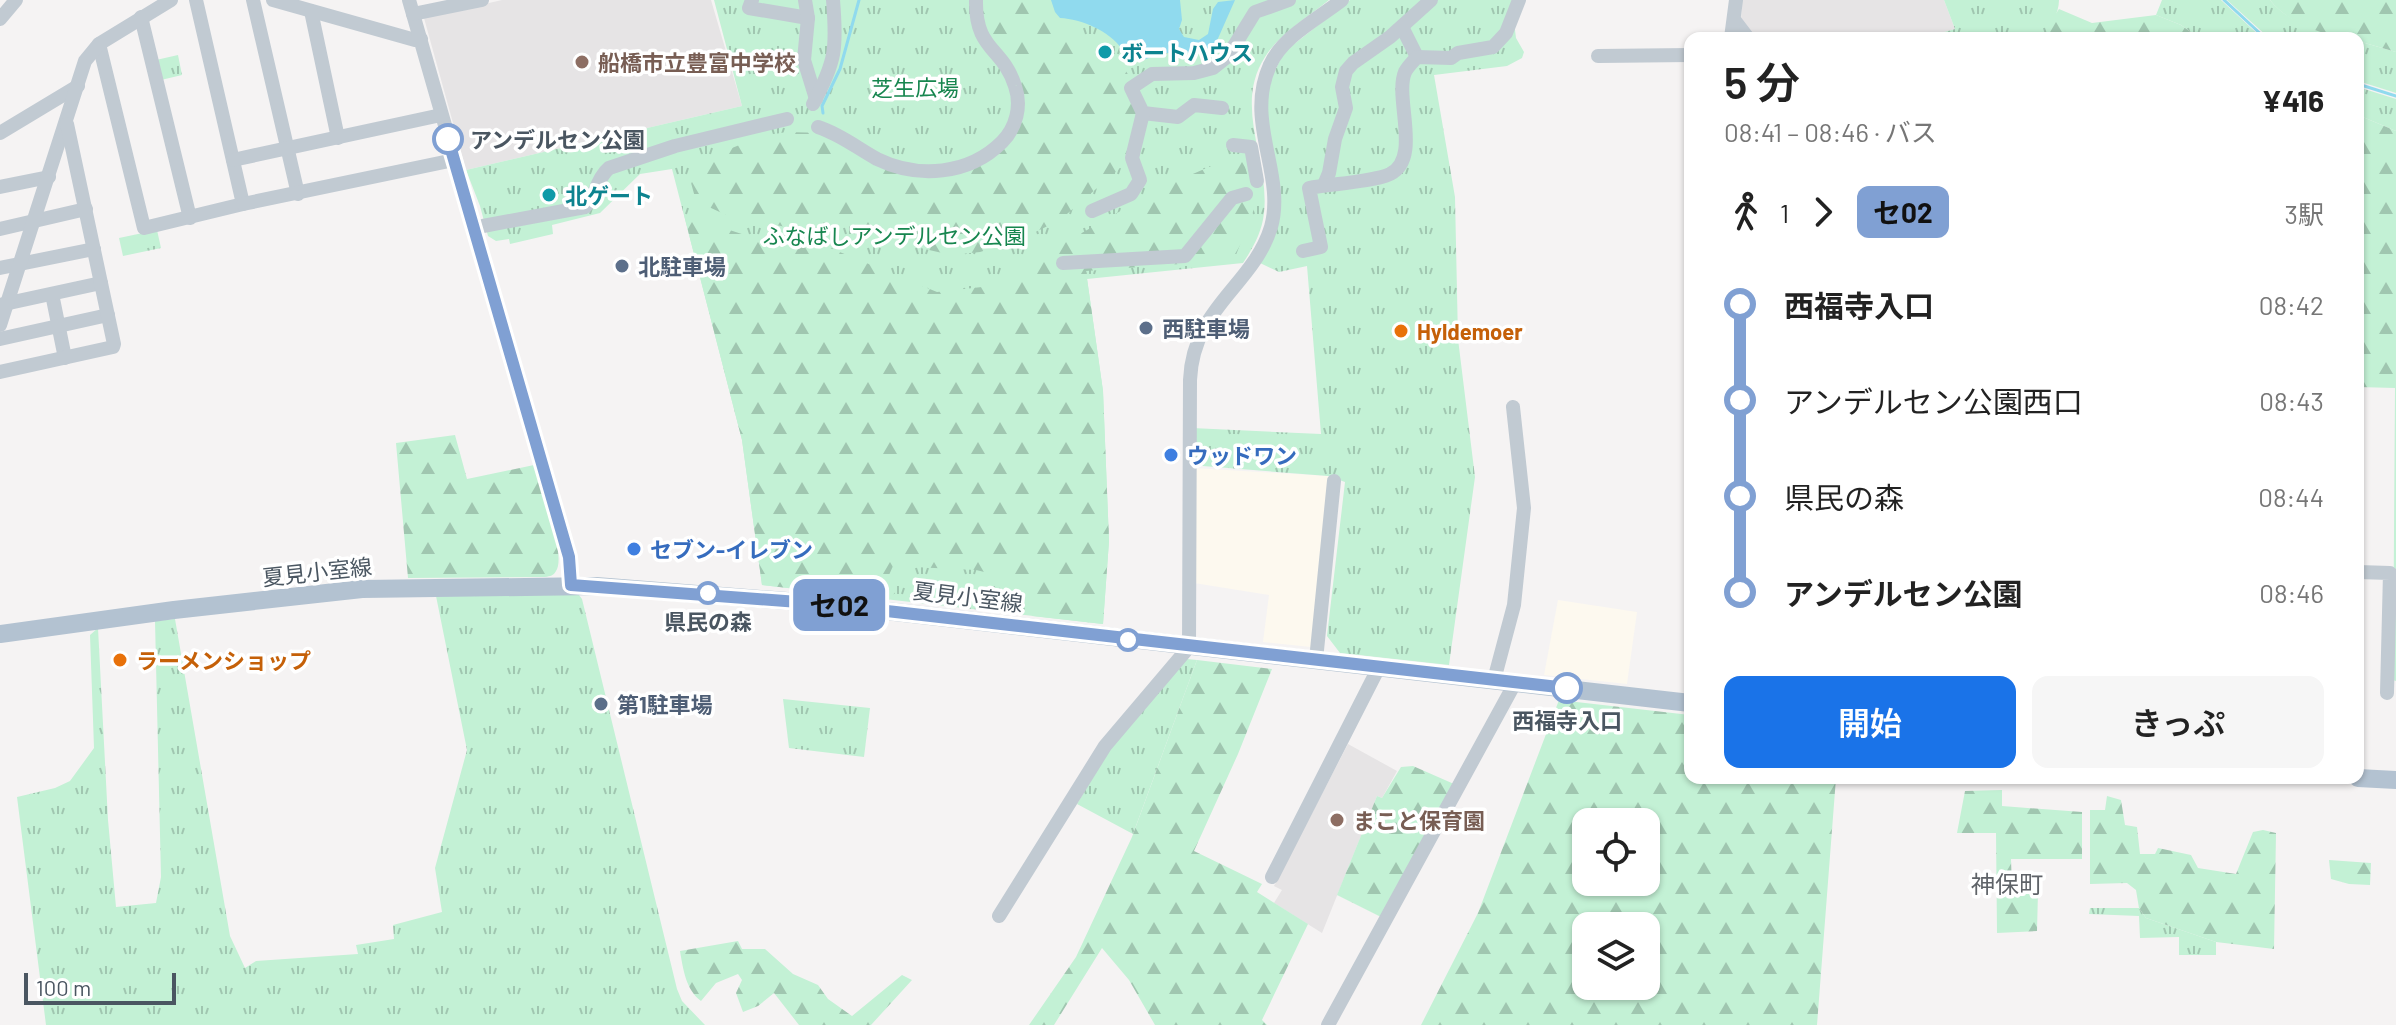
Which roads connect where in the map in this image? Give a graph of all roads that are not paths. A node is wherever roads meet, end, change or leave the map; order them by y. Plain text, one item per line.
1 (16, 0) edge
2 (171, 0) edge
3 (196, 0) edge
4 (253, 0) edge
5 (273, 0) edge
6 (482, 0) edge
7 (752, 0) edge
8 (805, 0) edge
9 (834, 0) edge
10 (976, 0) edge
11 (1289, 0) edge
12 (1342, 0) edge
13 (1431, 0) edge
14 (1519, 0) edge
15 (1736, 0) edge
16 (411, 7) edge
17 (311, 11) junction
18 (141, 17) junction
19 (808, 18) junction
20 (0, 19) edge
21 (1735, 21) junction
22 (1402, 27) junction
23 (1732, 32) edge
24 (1743, 32) edge
25 (421, 39) junction
26 (99, 44) junction
27 (1684, 55) edge
28 (1598, 56) dead end
29 (1417, 57) junction
30 (78, 86) junction
31 (1222, 108) dead end
32 (1143, 113) junction
33 (441, 115) junction
34 (787, 119) dead end
35 (67, 124) junction
36 (818, 127) dead end
37 (0, 133) edge
38 (338, 138) junction
39 (1233, 145) dead end
40 (287, 149) junction
41 (233, 160) junction
42 (454, 160) junction
43 (49, 177) junction
44 (1257, 181) dead end
45 (1324, 185) junction
46 (0, 187) edge
47 (298, 194) junction
48 (1237, 194) dead end
49 (243, 204) junction
50 (86, 209) junction
51 (1092, 211) dead end
52 (190, 218) junction
53 (34, 221) junction
54 (483, 226) dead end
55 (0, 229) edge
56 (94, 249) junction
57 (1303, 251) dead end
58 (21, 263) junction
59 (1063, 263) dead end
60 (0, 268) edge
61 (101, 283) junction
62 (52, 294) junction
63 (4, 304) edge
64 (108, 315) junction
65 (0, 325) edge
66 (59, 326) junction
67 (0, 339) edge
68 (65, 358) junction
69 (0, 372) edge
70 (1513, 407) dead end
71 (1334, 481) dead end
72 (2364, 572) edge
73 (571, 585) junction
74 (0, 634) edge
75 (1189, 647) junction
76 (1316, 660) junction
77 (1379, 667) junction
78 (1494, 680) junction
79 (1515, 683) junction
80 (2387, 693) dead end
81 (1684, 702) edge
82 (2364, 778) edge
83 (2396, 780) edge
84 (1272, 877) dead end
85 (999, 916) dead end
86 (1328, 1025) edge

1 - 20 street
2 - 18 street
3 - 41 street
4 - 40 street
5 - 17 street
6 - 16 street
7 - 19 street
8 - 19 street
9 - 19 street
10 - 36 street
11 - 32 street
12 - 75 street
13 - 22 street
14 - 29 street
15 - 21 street
16 - 25 street
17 - 25 street
17 - 38 street
18 - 26 street
18 - 52 street
21 - 23 street
21 - 24 street
22 - 29 street
22 - 45 street
25 - 33 street
26 - 30 street
26 - 52 street
27 - 28 street
29 - 45 street
30 - 35 street
30 - 37 street
31 - 32 street
32 - 51 street
33 - 38 street
33 - 42 street
34 - 54 street
35 - 43 street
35 - 50 street
38 - 40 street
39 - 44 street
40 - 41 street
40 - 47 street
41 - 49 street
42 - 47 street
42 - 73 street
43 - 46 street
43 - 53 street
45 - 57 street
47 - 49 street
48 - 59 street
49 - 52 street
50 - 53 street
50 - 56 street
53 - 55 street
53 - 58 street
56 - 58 street
56 - 61 street
58 - 60 street
58 - 63 street
61 - 62 street
61 - 64 street
62 - 63 street
62 - 66 street
63 - 65 street
64 - 66 street
64 - 68 street
66 - 67 street
66 - 68 street
68 - 69 street
70 - 78 street
71 - 76 street
72 - 80 street
73 - 74 main road, 夏見小室線
73 - 75 main road, 夏見小室線
75 - 76 main road, 夏見小室線
75 - 85 street
76 - 77 main road, 夏見小室線
77 - 78 main road, 夏見小室線
77 - 84 street
78 - 79 main road, 夏見小室線
79 - 81 main road, 夏見小室線
79 - 86 street
82 - 83 main road

